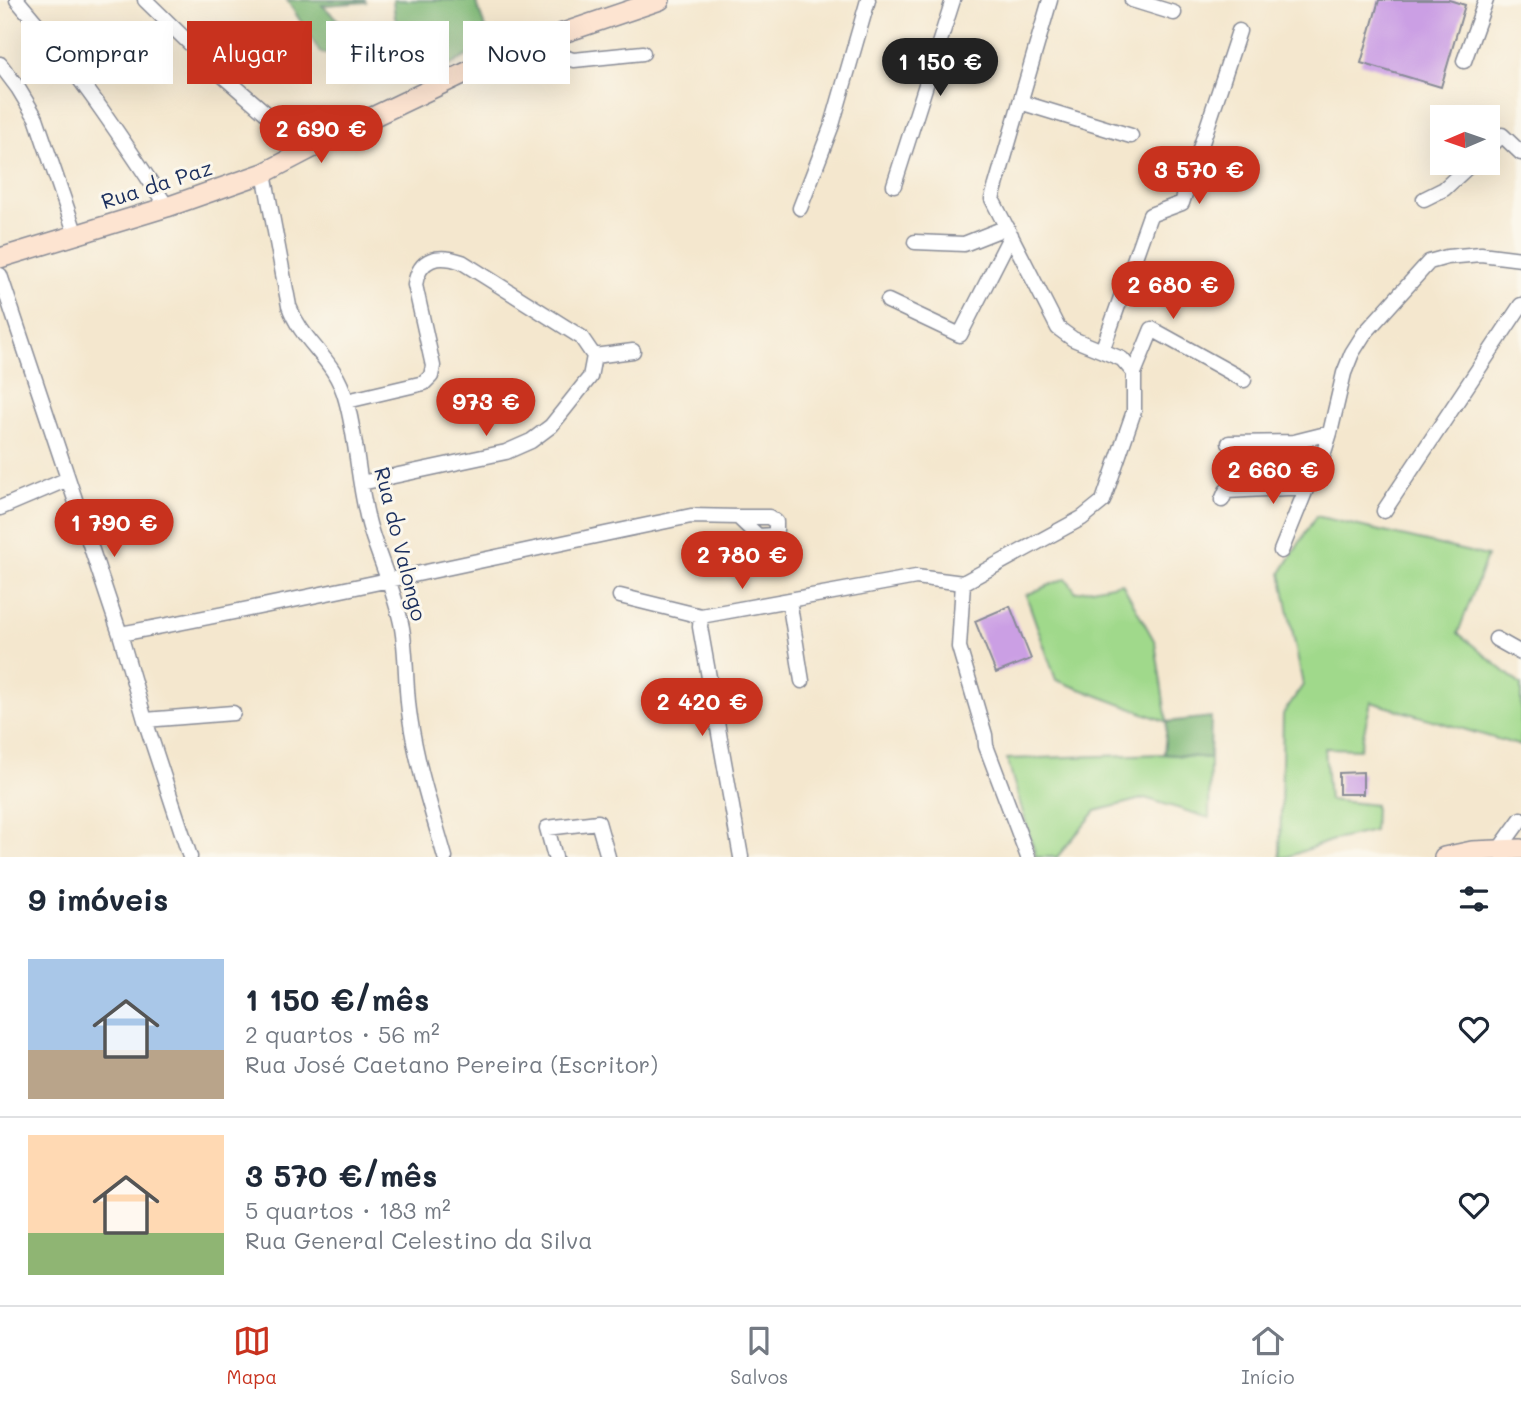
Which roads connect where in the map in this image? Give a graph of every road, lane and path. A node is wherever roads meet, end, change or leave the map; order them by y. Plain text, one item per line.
1 (17, 0) edge
2 (145, 0) edge
3 (660, 0) edge
4 (869, 0) edge
5 (953, 0) edge
6 (1050, 0) edge
7 (1132, 0) edge
8 (1486, 0) edge
9 (629, 5) edge
10 (1174, 13) dead end
11 (570, 29) edge
12 (1239, 31) dead end
13 (643, 53) dead end
14 (570, 59) edge
15 (1464, 61) dead end
16 (0, 64) edge
17 (463, 72) edge
18 (1020, 102) junction
19 (1131, 136) dead end
20 (1500, 137) edge
21 (1521, 153) edge
22 (298, 155) junction
23 (264, 173) junction
24 (1459, 175) edge
25 (894, 186) dead end
26 (1424, 199) dead end
27 (167, 207) junction
28 (800, 208) dead end
29 (1009, 231) junction
30 (76, 235) junction
31 (915, 242) dead end
32 (0, 258) edge
33 (1521, 259) edge
34 (0, 275) edge
35 (888, 301) dead end
36 (1521, 305) edge
37 (633, 351) dead end
38 (1102, 351) junction
39 (594, 356) junction
40 (1134, 373) junction
41 (1244, 380) dead end
42 (346, 401) junction
43 (1330, 433) junction
44 (1229, 443) dead end
45 (68, 479) junction
46 (362, 483) junction
47 (1307, 487) junction
48 (1222, 500) dead end
49 (0, 508) edge
50 (1384, 511) dead end
51 (738, 517) dead end
52 (1281, 551) dead end
53 (389, 578) junction
54 (963, 583) junction
55 (620, 596) dead end
56 (789, 600) junction
57 (701, 616) junction
58 (120, 634) junction
59 (1496, 639) dead end
60 (1521, 653) edge
61 (802, 681) dead end
62 (233, 713) dead end
63 (145, 720) junction
64 (1521, 819) edge
65 (1500, 848) junction
66 (1521, 849) edge
67 (190, 857) edge
68 (445, 857) edge
69 (555, 857) edge
70 (608, 857) edge
71 (741, 857) edge
72 (1028, 857) edge
73 (1444, 857) edge

1 - 27 street
2 - 22 street
3 - 9 main road, Rua da Paz
4 - 28 street
5 - 25 street
6 - 18 street
7 - 10 street
8 - 15 street
9 - 11 main road, Rua da Paz
12 - 38 street
13 - 14 street
16 - 30 street
17 - 22 main road, Rua da Paz
18 - 19 street
18 - 29 street
20 - 21 street
22 - 23 main road, Rua da Paz
23 - 27 main road, Rua da Paz
23 - 42 street, Rua do Valongo
24 - 26 street
27 - 30 main road, Rua da Paz
29 - 31 street
29 - 35 street
29 - 38 street
30 - 32 main road, Rua da Paz
33 - 43 street
34 - 45 street
36 - 50 street
37 - 39 street
38 - 40 street
39 - 42 street
39 - 46 street
40 - 41 street
40 - 54 street
42 - 46 street, Rua do Valongo
43 - 44 street
43 - 47 street
45 - 49 street
45 - 58 street
46 - 53 street, Rua do Valongo
47 - 48 street
47 - 52 street
51 - 53 street
53 - 58 street
53 - 68 street, Rua do Valongo
54 - 56 street
54 - 72 street
55 - 57 street
56 - 57 street
56 - 61 street
57 - 71 street
58 - 63 street
59 - 60 street
62 - 63 street
63 - 67 street
64 - 65 street
65 - 66 main road
65 - 73 main road
69 - 70 street

